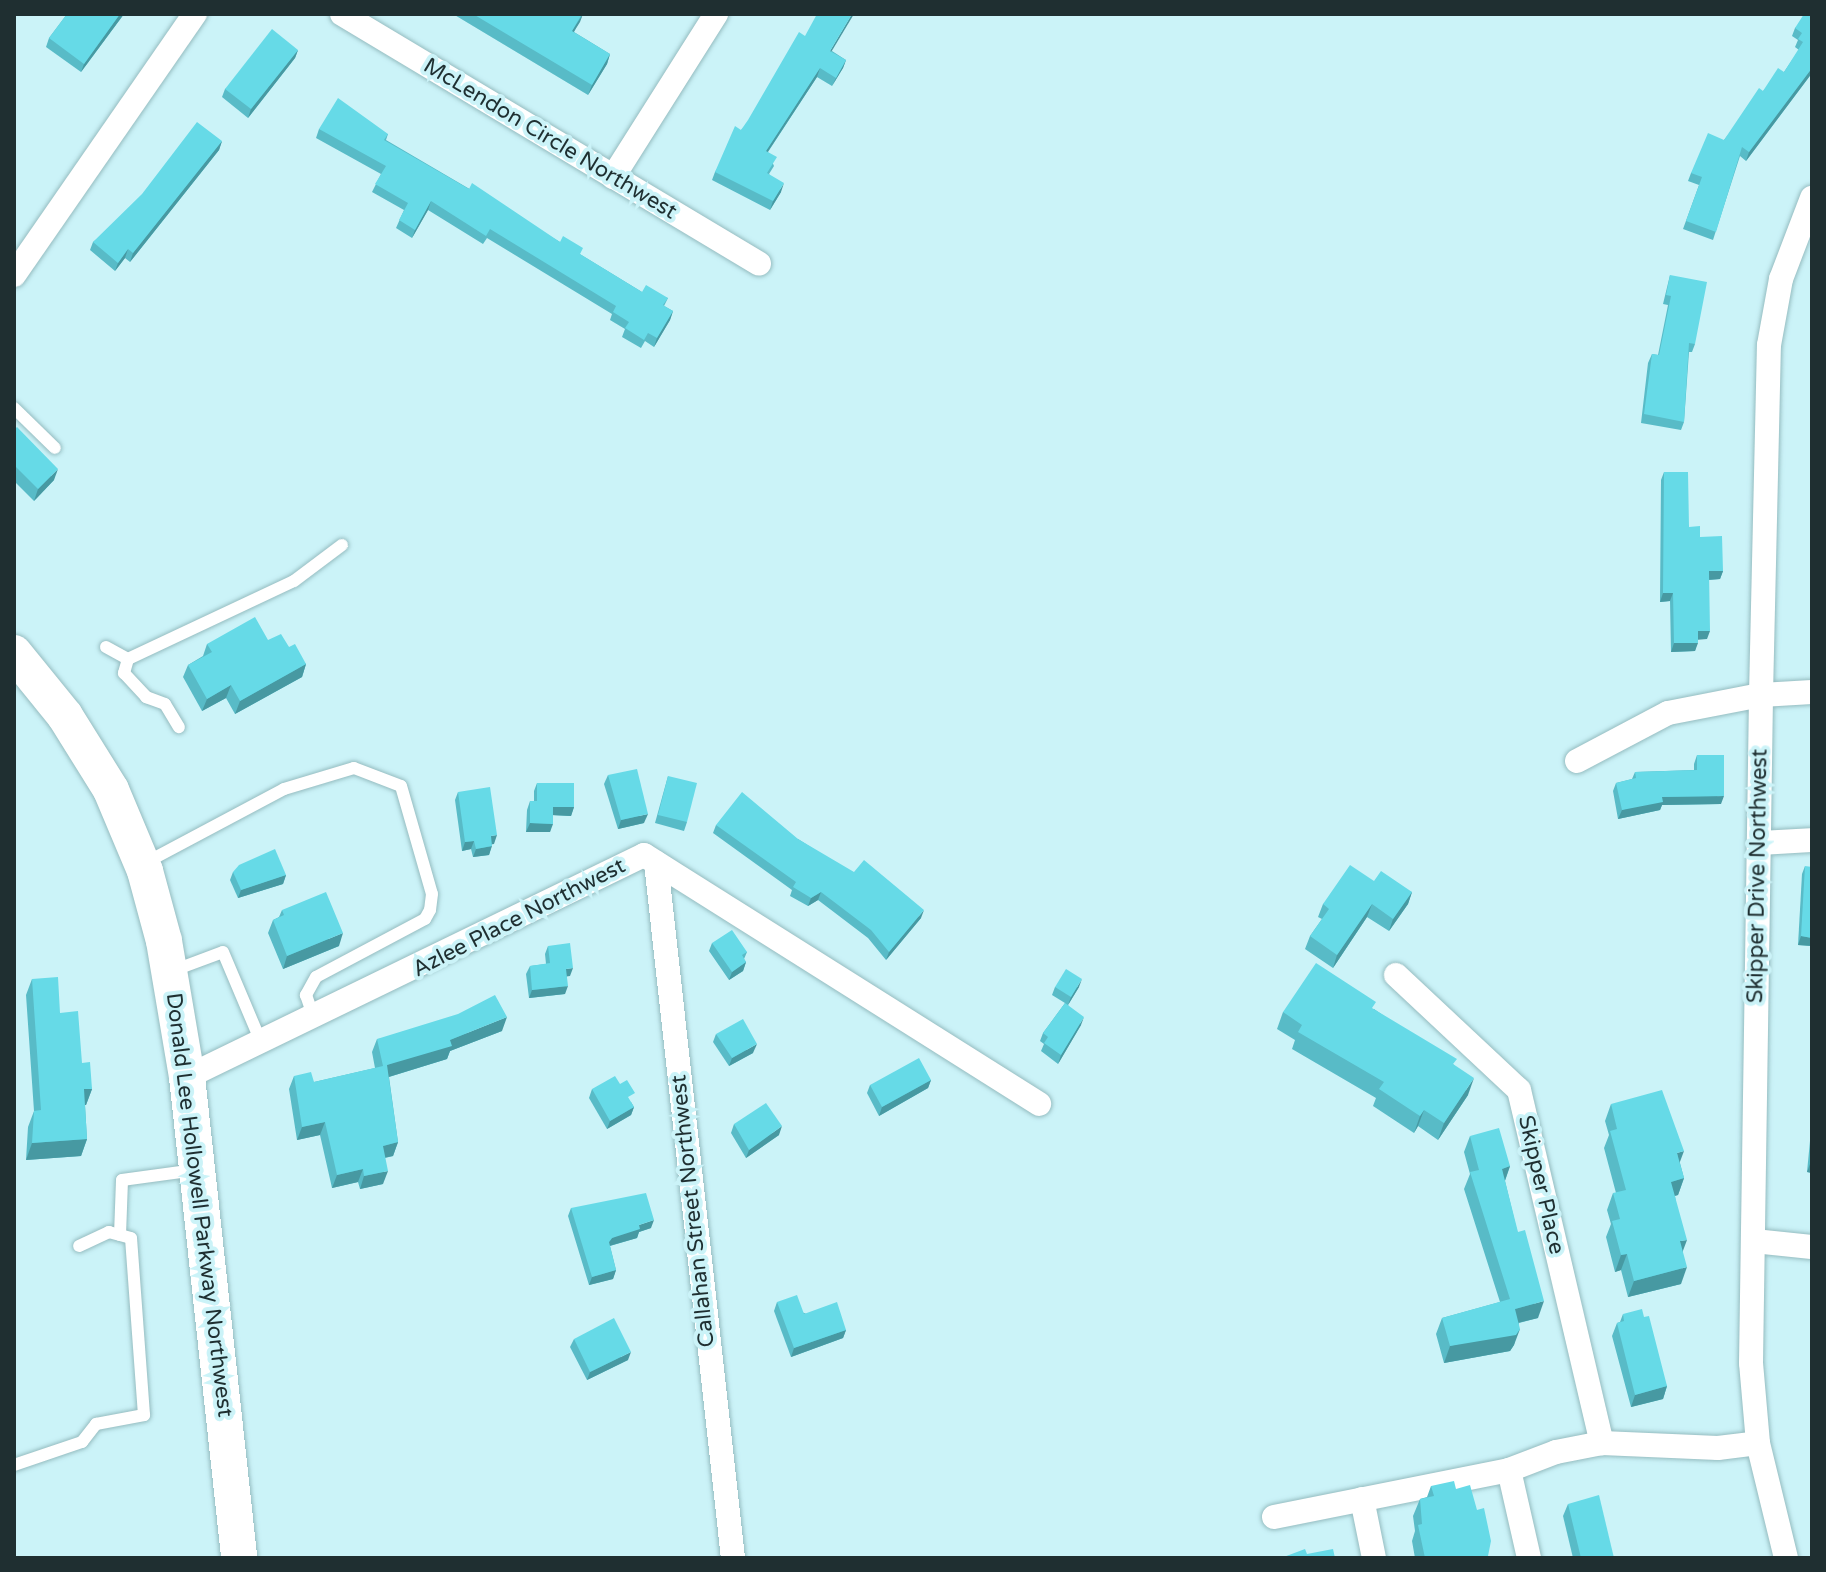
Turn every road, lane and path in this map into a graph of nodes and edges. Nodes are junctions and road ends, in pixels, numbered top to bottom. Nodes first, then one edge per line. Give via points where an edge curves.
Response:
1 (195, 14) edge
2 (342, 14) edge
3 (716, 14) edge
4 (613, 177) junction
5 (1812, 198) edge
6 (759, 264) dead end
7 (14, 275) edge
8 (14, 408) edge
9 (55, 448) dead end
10 (342, 545) dead end
11 (106, 647) dead end
12 (14, 653) edge
13 (128, 659) junction
14 (1812, 692) edge
15 (1761, 695) junction
16 (179, 727) dead end
17 (1577, 761) dead end
18 (1812, 840) edge
19 (1759, 843) junction
20 (656, 863) junction
21 (142, 865) junction
22 (169, 972) junction
23 (1396, 975) dead end
24 (314, 1018) junction
25 (261, 1042) junction
26 (187, 1077) junction
27 (1039, 1104) dead end
28 (198, 1170) junction
29 (125, 1237) junction
30 (1754, 1241) junction
31 (79, 1246) dead end
32 (1807, 1246) edge
33 (1602, 1443) junction
34 (1758, 1443) junction
35 (14, 1465) edge
36 (1509, 1470) junction
37 (1362, 1499) junction
38 (1274, 1517) dead end
39 (239, 1558) edge
40 (733, 1558) edge
41 (1374, 1558) edge
42 (1529, 1558) edge
43 (1786, 1558) edge

1 - 7 street
2 - 4 street, McLendon Circle Northwest
3 - 4 street
4 - 6 street, McLendon Circle Northwest
5 - 15 street, Skipper Drive Northwest via 1781,279 1769,345
8 - 9 lane
10 - 13 lane via 294,581
11 - 13 lane
12 - 21 main road, Donald Lee Hollowell Parkway Northwest via 65,716 111,790
13 - 16 lane via 124,673 146,697 165,704
14 - 15 street
15 - 17 street via 1668,713
15 - 19 street, Skipper Drive Northwest
18 - 19 street
19 - 30 street, Skipper Drive Northwest
20 - 24 street, Azlee Place Northwest via 644,855
20 - 27 street, Azlee Place Northwest
20 - 40 street, Callahan Street Northwest
21 - 22 main road, Donald Lee Hollowell Parkway Northwest
21 - 24 lane via 284,789 354,768 401,786 432,894 430,910 425,919 316,977 306,995
22 - 25 lane via 223,952
22 - 26 main road, Donald Lee Hollowell Parkway Northwest
23 - 33 street, Skipper Place via 1519,1090
24 - 25 street, Azlee Place Northwest
25 - 26 street, Azlee Place Northwest
26 - 28 main road, Donald Lee Hollowell Parkway Northwest
28 - 29 lane via 122,1180
28 - 39 main road, Donald Lee Hollowell Parkway Northwest
29 - 31 lane via 109,1232
29 - 35 lane via 144,1415 96,1424 82,1442
30 - 32 street
30 - 34 street, Skipper Drive Northwest via 1751,1363
33 - 34 street via 1718,1448
33 - 36 street via 1556,1452
34 - 43 street, Skipper Drive Northwest
36 - 37 street
36 - 42 street
37 - 38 street
37 - 41 street

